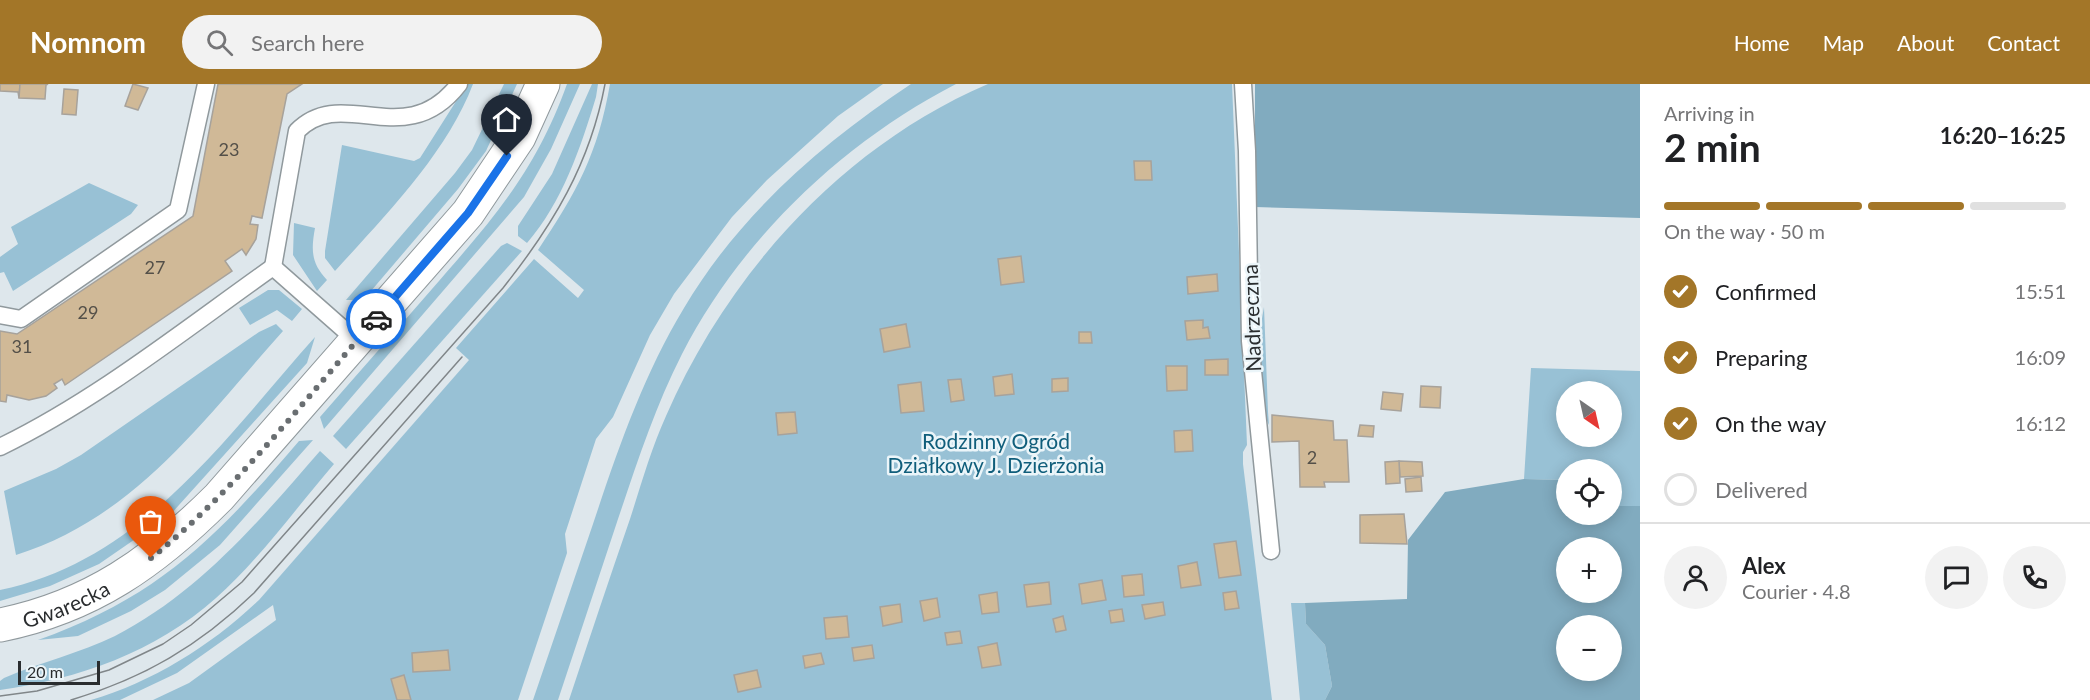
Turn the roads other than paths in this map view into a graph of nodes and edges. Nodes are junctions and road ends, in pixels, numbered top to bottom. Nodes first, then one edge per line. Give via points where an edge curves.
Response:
1 (206, 84) edge
2 (459, 84) edge
3 (543, 84) edge
4 (1243, 84) edge
5 (273, 267) junction
6 (0, 315) edge
7 (357, 340) junction
8 (0, 447) edge
9 (1271, 551) dead end
10 (0, 625) edge

1 - 6 lane via 178,210 21,319
2 - 5 lane via 450,97 409,115 337,105 305,119 297,131
3 - 7 street, Gwarecka via 519,137 495,176
4 - 9 lane, Nadrzeczna via 1250,341
5 - 7 lane
5 - 8 lane via 120,375 38,429
7 - 10 street, Gwarecka via 219,497 134,572 58,609

